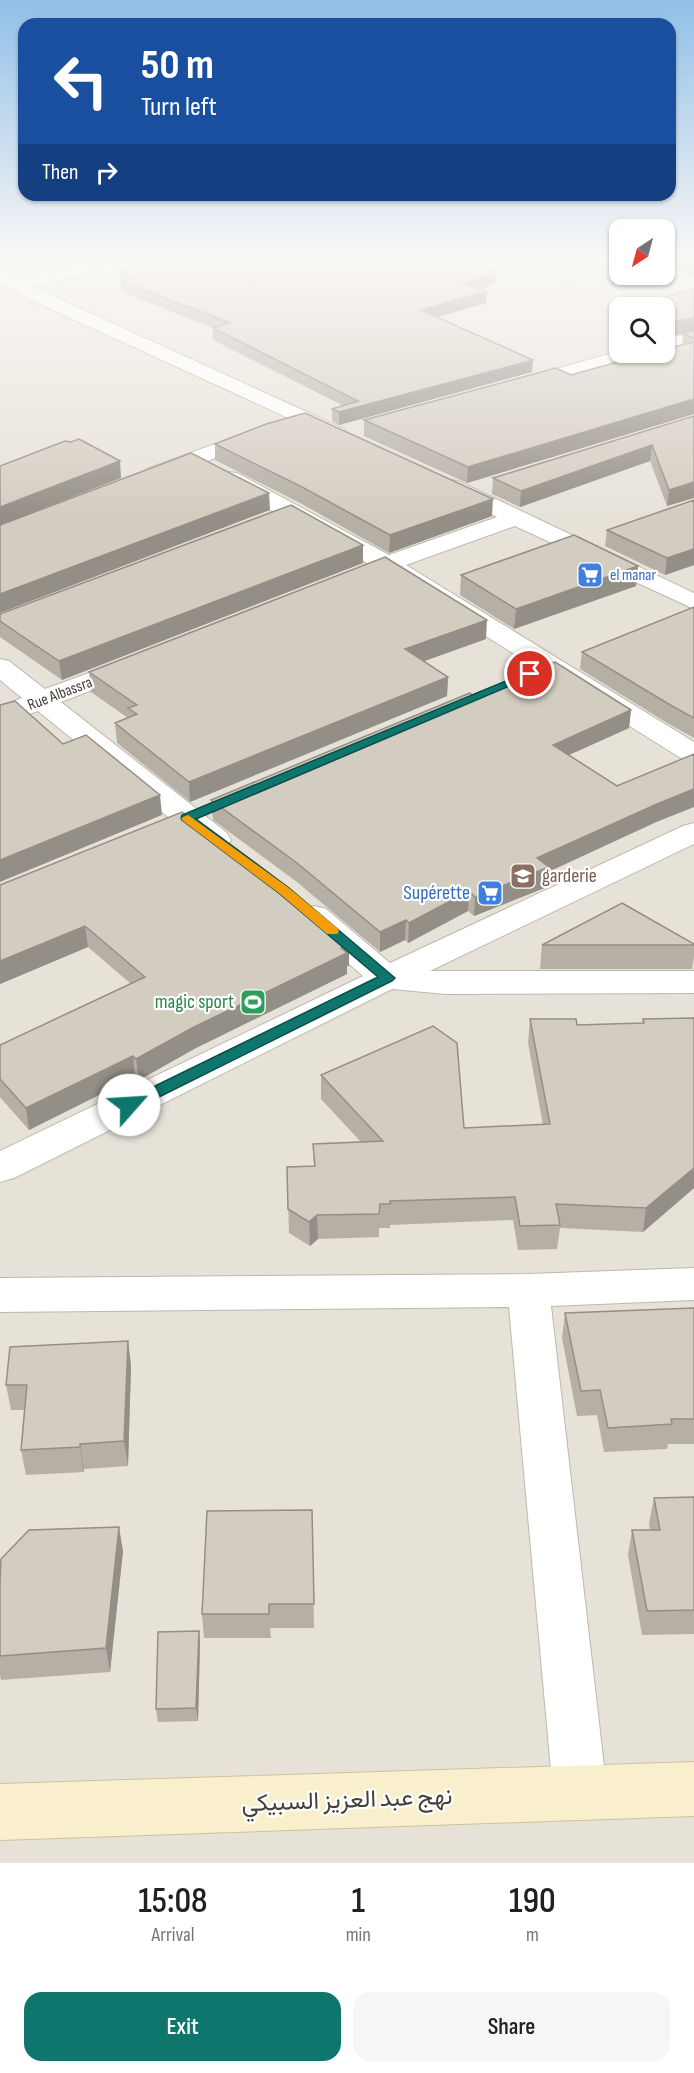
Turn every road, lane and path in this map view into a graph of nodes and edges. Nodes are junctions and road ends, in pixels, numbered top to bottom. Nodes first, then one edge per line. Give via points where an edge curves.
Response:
1 (137, 344) edge
2 (675, 346) edge
3 (694, 351) edge
4 (609, 360) edge
5 (499, 390) edge
6 (302, 417) junction
7 (360, 436) edge
8 (192, 459) junction
9 (434, 478) edge
10 (139, 480) edge
11 (489, 486) dead end
12 (466, 493) junction
13 (292, 511) junction
14 (518, 517) junction
15 (260, 523) edge
16 (610, 535) edge
17 (579, 545) junction
18 (387, 564) junction
19 (354, 577) edge
20 (694, 602) edge
21 (155, 656) edge
22 (551, 665) junction
23 (0, 667) edge
24 (518, 679) edge
25 (44, 700) junction
26 (0, 716) edge
27 (694, 754) edge
28 (220, 804) edge
29 (176, 822) junction
30 (694, 832) edge
31 (240, 858) edge
32 (293, 898) edge
33 (387, 978) junction
34 (694, 982) edge
35 (0, 1168) edge
36 (694, 1284) edge
37 (528, 1290) junction
38 (0, 1295) edge
39 (694, 1789) edge
40 (580, 1792) junction
41 (0, 1812) edge

1 - 6 street
2 - 3 street
4 - 5 street
6 - 7 street via 338,434
6 - 8 street
8 - 10 street
8 - 13 street
9 - 12 street
11 - 12 street
12 - 14 street
13 - 15 street
13 - 18 street
14 - 17 street
14 - 18 street
16 - 17 street
17 - 20 street
18 - 19 street
18 - 22 street
21 - 25 street, Rue Albassra
22 - 24 street
22 - 27 street
23 - 25 street
25 - 26 street, Rue Albassra
25 - 29 street
28 - 29 street
29 - 31 street
30 - 33 street
32 - 33 street
33 - 34 street via 445,983
33 - 35 street
36 - 37 street
37 - 38 street
37 - 40 street
39 - 40 street, نهج عبد العزيز السبيكي
40 - 41 street, نهج عبد العزيز السبيكي

